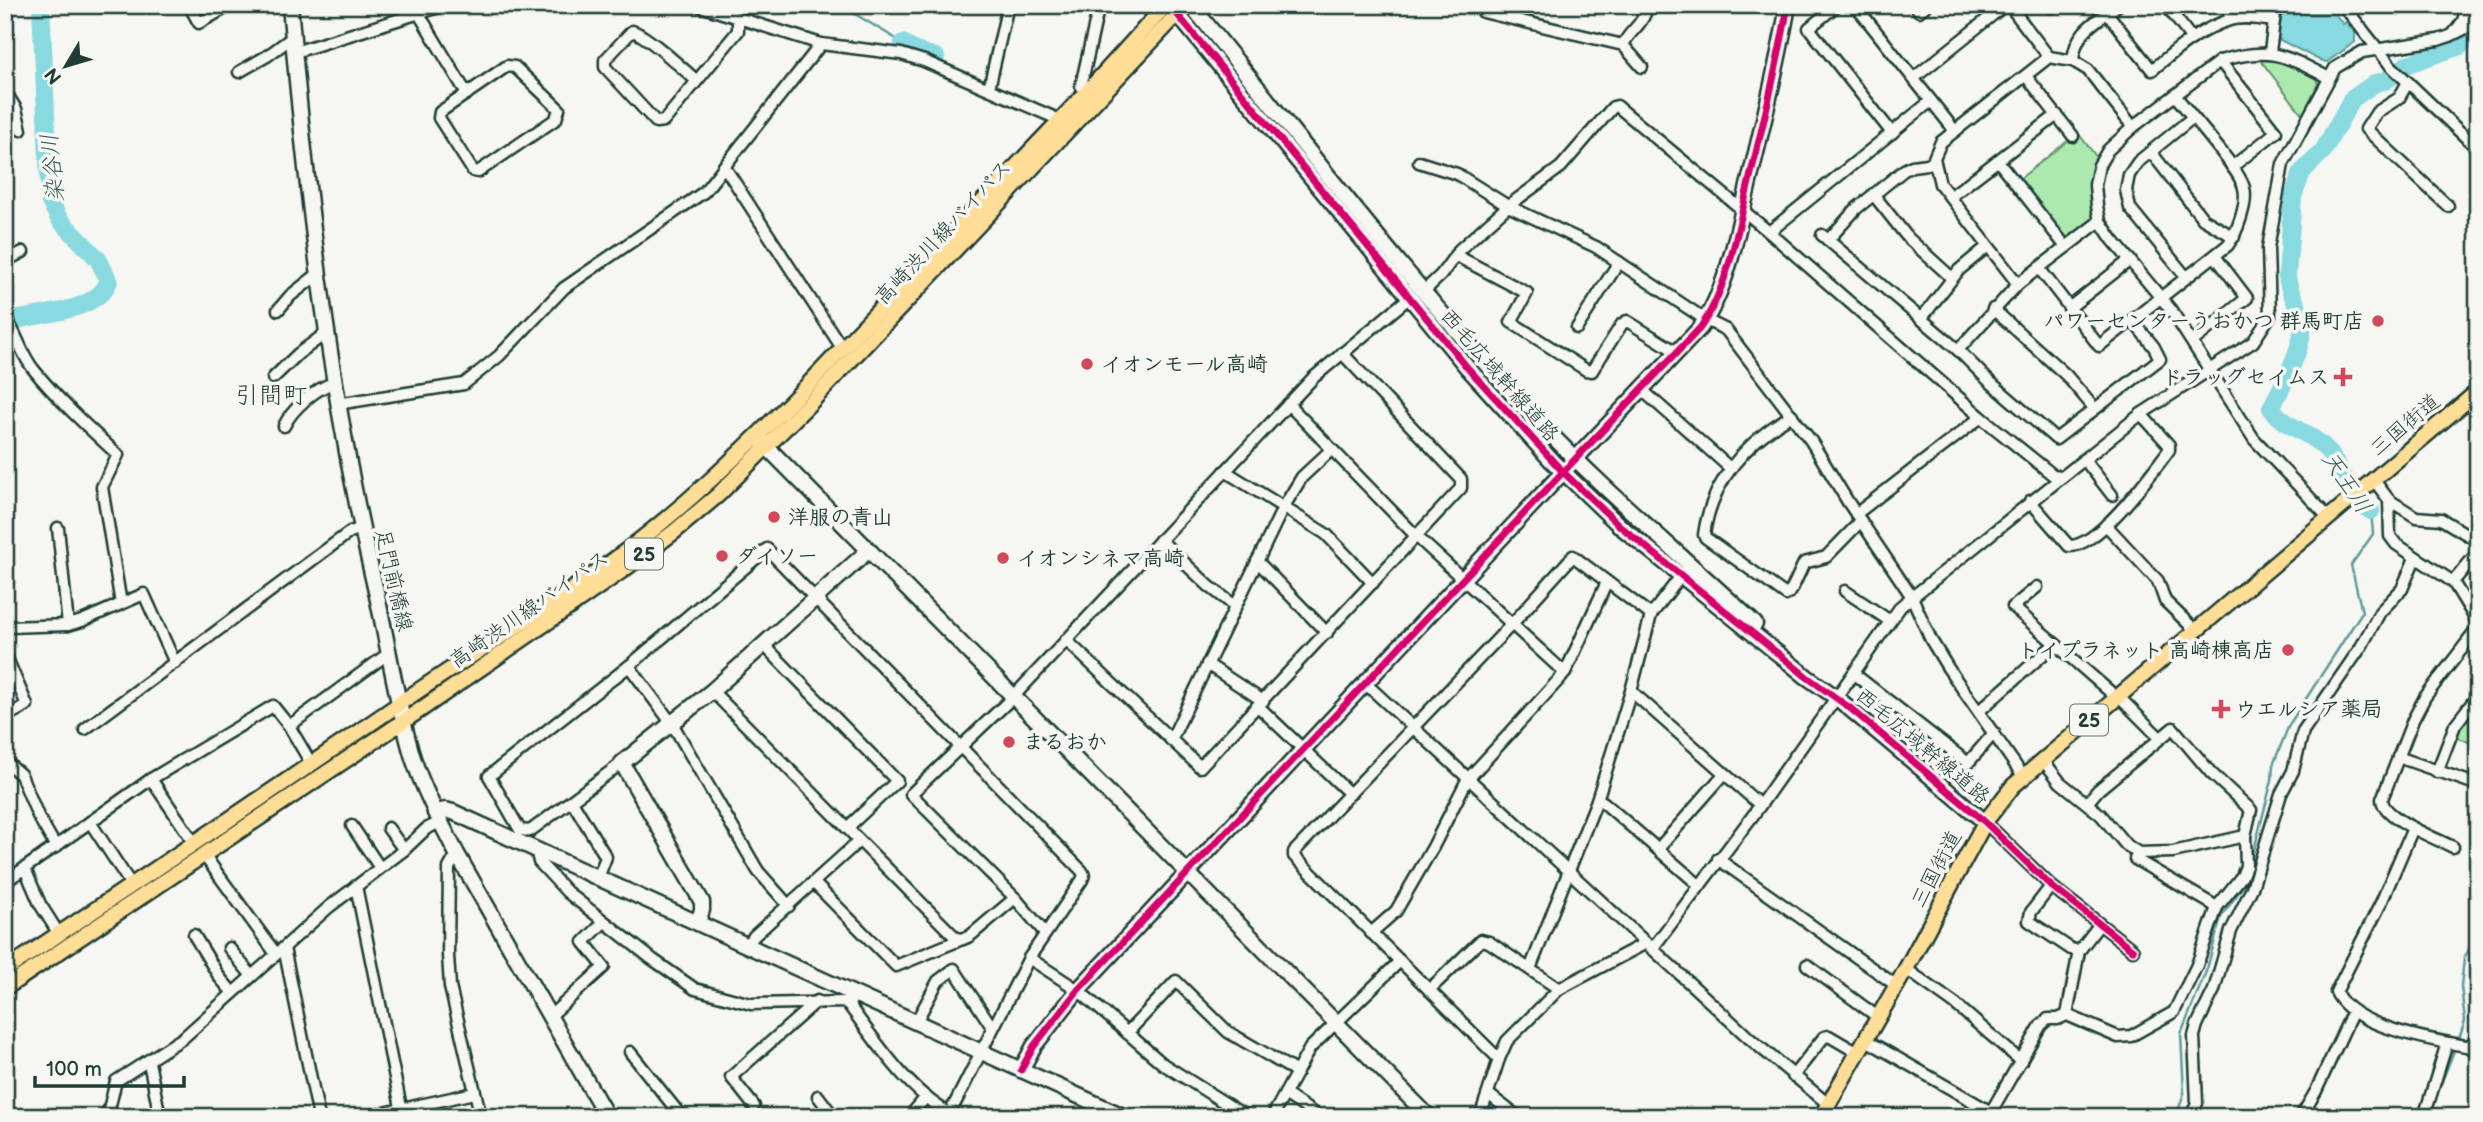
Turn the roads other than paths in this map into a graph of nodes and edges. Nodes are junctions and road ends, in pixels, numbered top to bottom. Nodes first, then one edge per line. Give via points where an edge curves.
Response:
1 (189, 5) edge
2 (231, 5) edge
3 (290, 5) edge
4 (445, 5) edge
5 (697, 5) edge
6 (1008, 5) edge
7 (1099, 5) edge
8 (1479, 5) edge
9 (1648, 5) edge
10 (1788, 5) edge
11 (1837, 5) edge
12 (1855, 5) edge
13 (1915, 5) edge
14 (1927, 5) edge
15 (2007, 5) edge
16 (2118, 5) edge
17 (2166, 5) edge
18 (2228, 5) edge
19 (2276, 5) edge
20 (2343, 5) edge
21 (2467, 5) edge
22 (1178, 7) edge
23 (2107, 13) junction
24 (419, 14) junction
25 (738, 18) junction
26 (2230, 19) junction
27 (2273, 21) junction
28 (2478, 22) edge
29 (293, 37) junction
30 (2448, 37) junction
31 (2192, 38) junction
32 (821, 44) junction
33 (1623, 45) junction
34 (2378, 49) junction
35 (295, 52) junction
36 (2270, 52) junction
37 (2049, 57) junction
38 (2073, 61) junction
39 (2220, 61) junction
40 (1643, 68) dead end
41 (239, 72) dead end
42 (2026, 76) junction
43 (1914, 78) junction
44 (2329, 78) junction
45 (2405, 79) junction
46 (697, 81) junction
47 (989, 88) junction
48 (5, 91) edge
49 (1087, 92) junction
50 (467, 94) junction
51 (2175, 95) junction
52 (1931, 101) junction
53 (2057, 115) junction
54 (2192, 118) junction
55 (1060, 120) junction
56 (2133, 127) junction
57 (21, 130) dead end
58 (1955, 131) junction
59 (1892, 133) junction
60 (2073, 136) dead end
61 (2478, 149) edge
62 (2151, 152) junction
63 (1998, 161) junction
64 (1419, 162) dead end
65 (1935, 163) junction
66 (724, 166) junction
67 (2232, 167) junction
68 (1873, 194) junction
69 (1951, 197) junction
70 (1508, 206) junction
71 (2448, 206) dead end
72 (1742, 211) junction
73 (2100, 221) junction
74 (1769, 232) junction
75 (2234, 237) junction
76 (1988, 246) junction
77 (2066, 247) junction
78 (23, 253) dead end
79 (1455, 255) junction
80 (2215, 257) junction
81 (2130, 260) junction
82 (5, 261) edge
83 (1619, 262) junction
84 (2039, 268) junction
85 (318, 274) junction
86 (2186, 277) junction
87 (1952, 278) junction
88 (2018, 284) junction
89 (1416, 295) junction
90 (2162, 297) junction
91 (2069, 308) junction
92 (1993, 309) junction
93 (278, 310) dead end
94 (5, 317) edge
95 (1921, 319) junction
96 (1706, 320) junction
97 (2133, 321) junction
98 (1578, 329) dead end
99 (326, 333) junction
100 (2192, 342) junction
101 (842, 348) junction
102 (1958, 350) junction
103 (1677, 352) junction
104 (1342, 353) junction
105 (2209, 369) junction
106 (273, 379) dead end
107 (334, 383) junction
108 (1641, 389) junction
109 (2478, 391) edge
110 (337, 404) junction
111 (1287, 404) junction
112 (2094, 408) junction
113 (2141, 414) junction
114 (1792, 415) junction
115 (1981, 417) junction
116 (284, 426) dead end
117 (762, 442) junction
118 (1331, 450) junction
119 (2084, 458) junction
120 (1576, 459) junction
121 (1730, 468) junction
122 (1225, 471) junction
123 (1563, 472) junction
124 (2061, 477) junction
125 (2373, 479) junction
126 (2112, 495) dead end
127 (2389, 500) junction
128 (2030, 501) junction
129 (1283, 508) junction
130 (1859, 517) junction
131 (2328, 517) junction
132 (2106, 525) junction
133 (58, 528) dead end
134 (360, 529) junction
135 (1416, 536) junction
136 (1160, 540) junction
137 (2478, 541) edge
138 (869, 550) junction
139 (2478, 552) edge
140 (2416, 558) junction
141 (1257, 561) junction
142 (1686, 569) junction
143 (1464, 580) junction
144 (1607, 582) junction
145 (2454, 582) junction
146 (1373, 583) junction
147 (2037, 587) dead end
148 (1845, 591) dead end
149 (1912, 597) junction
150 (814, 599) junction
151 (121, 604) junction
152 (1235, 606) junction
153 (1650, 615) junction
154 (1890, 621) junction
155 (2478, 623) edge
156 (1512, 624) junction
157 (6, 625) edge
158 (68, 625) junction
159 (2478, 628) edge
160 (2196, 630) junction
161 (1327, 633) junction
162 (1066, 640) junction
163 (2055, 644) junction
164 (764, 645) junction
165 (389, 653) junction
166 (5, 654) edge
167 (175, 663) junction
168 (1208, 664) junction
169 (629, 666) junction
170 (1565, 673) junction
171 (1854, 674) junction
172 (1365, 683) junction
173 (712, 691) junction
174 (1631, 691) junction
175 (1013, 697) junction
176 (2117, 697) junction
177 (1838, 698) junction
178 (2477, 698) edge
179 (400, 703) junction
180 (1260, 704) junction
181 (1979, 711) junction
182 (5, 717) edge
183 (404, 721) junction
184 (673, 725) junction
185 (289, 726) junction
186 (85, 729) dead end
187 (1412, 729) junction
188 (1994, 733) junction
189 (2160, 738) junction
190 (1171, 740) junction
191 (961, 747) junction
192 (1304, 750) junction
193 (2398, 757) junction
194 (2043, 760) junction
195 (5, 761) edge
196 (622, 764) junction
197 (312, 765) junction
198 (2437, 772) junction
199 (1724, 773) junction
200 (2023, 776) junction
201 (151, 779) junction
202 (1467, 780) junction
203 (2478, 785) edge
204 (1350, 794) junction
205 (1597, 800) junction
206 (572, 801) junction
207 (2088, 802) junction
208 (1760, 805) junction
209 (438, 817) junction
210 (90, 822) junction
211 (1985, 822) junction
212 (352, 826) dead end
213 (388, 828) dead end
214 (847, 828) junction
215 (2413, 828) junction
216 (2245, 836) junction
217 (859, 841) junction
218 (2454, 847) dead end
219 (56, 848) junction
220 (536, 849) junction
221 (1658, 849) junction
222 (199, 850) junction
223 (404, 850) junction
224 (2139, 853) junction
225 (457, 854) junction
226 (1718, 859) junction
227 (380, 868) junction
228 (25, 869) junction
229 (1570, 871) junction
230 (1188, 874) junction
231 (598, 878) junction
232 (5, 882) edge
233 (814, 883) junction
234 (1699, 885) junction
235 (132, 886) junction
236 (356, 886) junction
237 (2051, 886) junction
238 (1015, 898) junction
239 (789, 906) junction
240 (2217, 907) junction
241 (604, 922) junction
242 (698, 922) junction
243 (2099, 925) junction
244 (1045, 933) junction
245 (1371, 933) junction
246 (59, 934) junction
247 (194, 935) dead end
248 (962, 939) junction
249 (747, 946) junction
250 (1649, 946) junction
251 (229, 948) dead end
252 (2133, 950) dead end
253 (280, 951) junction
254 (2079, 951) junction
255 (1029, 958) junction
256 (1400, 961) junction
257 (1807, 965) dead end
258 (1530, 968) junction
259 (1906, 969) junction
260 (5, 970) edge
261 (252, 976) junction
262 (1897, 986) junction
263 (5, 988) edge
264 (1559, 989) junction
265 (1078, 990) junction
266 (1429, 990) junction
267 (233, 993) junction
268 (852, 999) junction
269 (817, 1001) junction
270 (2353, 1011) junction
271 (2067, 1015) junction
272 (550, 1017) junction
273 (1879, 1018) junction
274 (916, 1022) junction
275 (1336, 1023) junction
276 (992, 1027) junction
277 (1127, 1033) junction
278 (2478, 1037) edge
279 (2447, 1043) junction
280 (2469, 1046) junction
281 (1862, 1047) junction
282 (980, 1051) junction
283 (630, 1052) dead end
284 (2478, 1054) edge
285 (1499, 1059) junction
286 (2021, 1061) junction
287 (149, 1062) junction
288 (1021, 1070) junction
289 (1297, 1072) junction
290 (1793, 1076) junction
291 (474, 1093) junction
292 (1285, 1094) junction
293 (1488, 1094) junction
294 (818, 1096) dead end
295 (926, 1097) junction
296 (754, 1106) dead end
297 (1824, 1110) edge
298 (402, 1113) edge
299 (1989, 1114) edge
300 (952, 1116) edge
301 (107, 1117) edge
302 (160, 1117) edge
303 (319, 1117) edge
304 (366, 1117) edge
305 (481, 1117) edge
306 (607, 1117) edge
307 (682, 1117) edge
308 (834, 1117) edge
309 (909, 1117) edge
310 (1125, 1117) edge
311 (1247, 1117) edge
312 (1272, 1117) edge
313 (1319, 1117) edge
314 (1429, 1117) edge
315 (1480, 1117) edge
316 (1518, 1117) edge
317 (2191, 1117) edge
318 (2301, 1117) edge
319 (2424, 1117) edge

1 - 2 street via 199,23
3 - 29 street, 足門前橋線
4 - 24 street
5 - 25 street
6 - 47 street
7 - 49 street via 1081,86
8 - 33 street via 1486,13
9 - 33 street via 1638,28
10 - 72 street
11 - 59 street via 1809,28
12 - 43 street
13 - 14 street via 1919,11
15 - 37 street
15 - 43 street
16 - 23 street
17 - 31 street
18 - 26 street
19 - 27 street
20 - 34 street
21 - 30 street via 2457,30
22 - 49 main road, 高崎渋川線バイパス / 25
22 - 89 street, 西毛広域幹線道路
22 - 117 main road, 高崎渋川線バイパス / 25
23 - 31 street via 2152,70
23 - 38 street via 2084,30 2074,46
24 - 35 street
24 - 50 street
25 - 32 street
25 - 46 street via 738,31
26 - 27 street
26 - 31 street
27 - 36 street
28 - 30 street
29 - 35 street, 足門前橋線
29 - 41 street
30 - 34 street
32 - 47 street via 901,54
32 - 66 street
33 - 40 street
34 - 44 street via 2351,57
34 - 45 street
35 - 85 street, 足門前橋線
36 - 39 street
36 - 44 street
37 - 38 street
37 - 42 street
38 - 56 street via 2088,70
39 - 51 street
39 - 67 street via 2276,132
42 - 53 street
42 - 58 street
43 - 52 street
44 - 105 street via 2283,164 2268,248 2270,316 2253,342
45 - 61 street
45 - 71 street via 2399,98 2377,112 2366,129
46 - 46 street via 664,121 656,122 605,67 605,60 632,31 641,33
47 - 55 street
48 - 57 street
49 - 55 main road, 高崎渋川線バイパス / 25
50 - 50 street via 440,112 439,118 478,172 556,119 559,109 514,67 507,66
51 - 54 street
51 - 56 street
52 - 58 street
52 - 59 street
53 - 60 street
53 - 63 street
54 - 62 street
54 - 67 street
55 - 101 main road, 高崎渋川線バイパス / 25
56 - 73 street via 2099,165 2095,184
58 - 65 street via 1941,142
59 - 74 street
62 - 75 street via 2203,219
62 - 86 street via 2129,175 2130,208
63 - 69 street
63 - 77 street
64 - 70 street via 1457,174
65 - 68 street via 1903,170
65 - 69 street via 1940,184
66 - 101 street
66 - 110 street via 704,192 564,288 499,356 464,384
67 - 75 street via 2245,190
68 - 87 street via 1908,238
68 - 95 street via 1825,237
69 - 76 street
70 - 72 street via 1561,167 1617,106
70 - 79 street
70 - 83 street
72 - 74 street
72 - 96 street via 1731,257
73 - 77 street
73 - 81 street
74 - 115 street
75 - 80 street
76 - 87 street
76 - 88 street
77 - 84 street
78 - 82 street
79 - 89 street via 1441,275
79 - 103 street via 1527,293 1511,322 1586,370 1592,370 1627,321
80 - 86 street
80 - 100 street via 2247,298
81 - 90 street
81 - 91 street
83 - 96 street
83 - 98 street
84 - 88 street
84 - 91 street
85 - 93 street
85 - 99 street, 足門前橋線
86 - 90 street
87 - 95 street
88 - 92 street
89 - 104 street
89 - 120 street, 西毛広域幹線道路
89 - 123 street, 西毛広域幹線道路 via 1466,366
90 - 97 street
90 - 100 street
91 - 97 street via 2099,346
92 - 102 street
92 - 112 street via 2066,375
94 - 151 street via 32,368 118,454 102,487
95 - 102 street
96 - 103 street
96 - 114 street via 1726,330
97 - 112 street via 2160,359
99 - 106 street
99 - 107 street, 足門前橋線
100 - 105 street
101 - 117 main road, 高崎渋川線バイパス / 25
102 - 112 street via 2056,439
103 - 108 street
104 - 111 street
104 - 135 street via 1461,479 1461,488
105 - 113 street
105 - 131 street via 2254,439
107 - 110 street, 足門前橋線
107 - 116 street via 322,387
108 - 120 street
108 - 121 street
109 - 125 main road, 三国街道 / 25
110 - 134 street, 足門前橋線
111 - 118 street
111 - 122 street
113 - 119 street
113 - 132 street via 2169,450
114 - 121 street via 1766,430
114 - 130 street
115 - 124 street
115 - 130 street
117 - 138 street
117 - 179 main road, 高崎渋川線バイパス / 25 via 618,557
117 - 183 main road, 高崎渋川線バイパス / 25 via 718,495 674,532
118 - 129 street via 1302,477
118 - 135 street
119 - 124 street
119 - 126 street
120 - 123 street
120 - 142 street, 西毛広域幹線道路
121 - 130 street via 1707,513 1704,535 1786,595 1804,563 1826,557
122 - 129 street
122 - 136 street
123 - 142 street, 西毛広域幹線道路 via 1620,526
123 - 143 street
124 - 128 street
125 - 127 street
125 - 131 main road, 三国街道 / 25
127 - 137 street via 2416,517 2441,519
127 - 140 street via 2390,536
128 - 132 street via 2068,547 2076,547
128 - 149 street
129 - 141 street
129 - 146 street via 1326,534
130 - 149 street
131 - 160 main road, 三国街道 / 25
132 - 160 street via 2158,581 2165,601
133 - 158 street
134 - 165 street, 足門前橋線
134 - 167 street
135 - 143 street
135 - 146 street
136 - 152 street
136 - 162 street
138 - 150 street
138 - 175 street
139 - 145 street
140 - 145 street
140 - 317 street via 2402,589 2380,612 2303,731 2252,888 2197,1025 2197,1103
141 - 152 street
141 - 161 street
142 - 153 street
142 - 177 street, 西毛広域幹線道路
143 - 156 street
143 - 172 street
144 - 153 street
144 - 156 street via 1573,556
144 - 170 street
145 - 155 street
146 - 161 street
147 - 163 street via 2012,607
148 - 154 street
149 - 154 street
149 - 181 street via 1931,640
150 - 164 street
150 - 169 street via 767,549
150 - 191 street
151 - 158 street
151 - 167 street via 144,594
152 - 168 street
153 - 174 street
154 - 171 street
156 - 170 street
156 - 187 street
157 - 158 street
159 - 193 street via 2425,697
160 - 176 main road, 三国街道 / 25
161 - 180 street
162 - 175 street
162 - 190 street
163 - 176 street
163 - 181 street
164 - 173 street
164 - 214 street via 897,781
165 - 179 street, 足門前橋線
165 - 185 street
166 - 182 street via 27,705
167 - 186 street
168 - 180 street
168 - 190 street
169 - 184 street
169 - 206 street via 489,776 520,830 530,831
170 - 202 street
171 - 177 street
171 - 188 street via 1968,763
172 - 187 street
172 - 192 street
173 - 184 street
173 - 214 street
174 - 199 street
174 - 205 street
175 - 191 street
175 - 230 street
176 - 189 street
176 - 194 main road, 三国街道 / 25
177 - 208 street
177 - 211 street, 西毛広域幹線道路
178 - 198 street via 2452,731
179 - 183 street, 足門前橋線
179 - 197 main road, 高崎渋川線バイパス / 25
180 - 190 street via 1200,767
180 - 192 street
181 - 188 street
183 - 209 street, 足門前橋線 via 413,758
183 - 222 main road, 高崎渋川線バイパス / 25
184 - 196 street
184 - 239 street via 758,871
185 - 197 street
185 - 201 street via 273,706
187 - 202 street
187 - 204 street
188 - 200 street
189 - 207 street
189 - 216 street via 2173,728 2251,810
191 - 238 street via 911,793
191 - 244 street via 1084,875
192 - 204 street
192 - 230 street
193 - 198 street
193 - 215 street via 2381,803
194 - 200 main road, 三国街道 / 25
194 - 207 street via 2060,782
195 - 219 street via 21,775
196 - 206 street
196 - 242 street via 702,902
197 - 222 main road, 高崎渋川線バイパス / 25
198 - 203 street
199 - 208 street
199 - 221 street
200 - 211 main road, 三国街道 / 25
201 - 210 street
201 - 222 street
202 - 229 street
202 - 245 street via 1396,911
204 - 245 street via 1294,856
205 - 221 street
205 - 229 street
206 - 231 street via 606,857
207 - 224 street via 2119,838
208 - 226 street
209 - 220 street via 445,810 453,812
209 - 223 street
209 - 225 street, 足門前橋線
210 - 219 street
210 - 235 street
211 - 237 street
211 - 259 main road, 三国街道 / 25
212 - 227 street
213 - 223 street
214 - 217 street
215 - 218 street
215 - 270 street via 2336,992
216 - 224 street via 2173,852
216 - 240 street via 2246,866
217 - 233 street
217 - 248 street via 951,935
219 - 228 street
220 - 231 street
220 - 241 street via 544,869
221 - 234 street
222 - 235 main road, 高崎渋川線バイパス / 25
222 - 253 street
222 - 263 main road, 高崎渋川線バイパス / 25
223 - 227 street
224 - 240 street via 2135,859
225 - 272 street, 足門前橋線
225 - 291 street via 449,868 448,970
226 - 234 street
226 - 262 street
227 - 236 street
228 - 232 street
228 - 246 street
229 - 250 street
229 - 258 street
230 - 265 street
230 - 275 street
231 - 242 street
233 - 239 street
233 - 248 street via 896,966
234 - 250 street
235 - 246 main road, 高崎渋川線バイパス / 25
236 - 253 street
236 - 298 street
237 - 243 street
237 - 254 street via 2029,921
238 - 244 street
238 - 248 street
239 - 249 street
240 - 271 street via 2174,1012 2124,1037
241 - 269 street via 695,989 710,995 751,1004
241 - 272 street via 584,942 604,967
242 - 249 street
243 - 252 street
243 - 254 street
244 - 255 street
245 - 256 street
246 - 260 main road, 高崎渋川線バイパス / 25
247 - 267 street
249 - 268 street
250 - 264 street
250 - 290 street
251 - 261 street
253 - 261 street
253 - 303 street
254 - 271 street
255 - 265 street
255 - 276 street
256 - 266 street
256 - 275 street
257 - 273 street
258 - 264 street
258 - 266 street via 1481,940
259 - 262 main road, 三国街道 / 25
259 - 286 street
261 - 267 street
262 - 273 main road, 三国街道 / 25
264 - 285 street via 1507,1041
265 - 277 street
265 - 288 street
266 - 285 street
267 - 287 street
268 - 269 street
268 - 274 street
268 - 295 street via 889,1058
269 - 296 street via 731,1077
270 - 279 street via 2388,1027
270 - 318 street
271 - 286 street via 2041,1025
272 - 306 street, 足門前橋線
273 - 281 main road, 三国街道 / 25
274 - 276 street via 938,981 954,969
274 - 282 street
275 - 289 street via 1310,1048
275 - 314 street
276 - 282 street
277 - 289 street via 1176,981 1228,1032
277 - 311 street via 1163,1064
278 - 280 street
279 - 280 street
279 - 319 street
280 - 284 street
281 - 290 street via 1824,1037
281 - 297 main road, 三国街道 / 25
281 - 299 street
282 - 288 street
282 - 300 street
283 - 307 street
285 - 293 street
286 - 299 street
287 - 301 street via 116,1081
287 - 302 street
288 - 310 street
289 - 292 street
290 - 297 street
291 - 298 street
291 - 305 street
292 - 312 street
292 - 313 street
293 - 315 street
293 - 316 street
294 - 308 street
295 - 300 street
295 - 309 street
298 - 304 street

